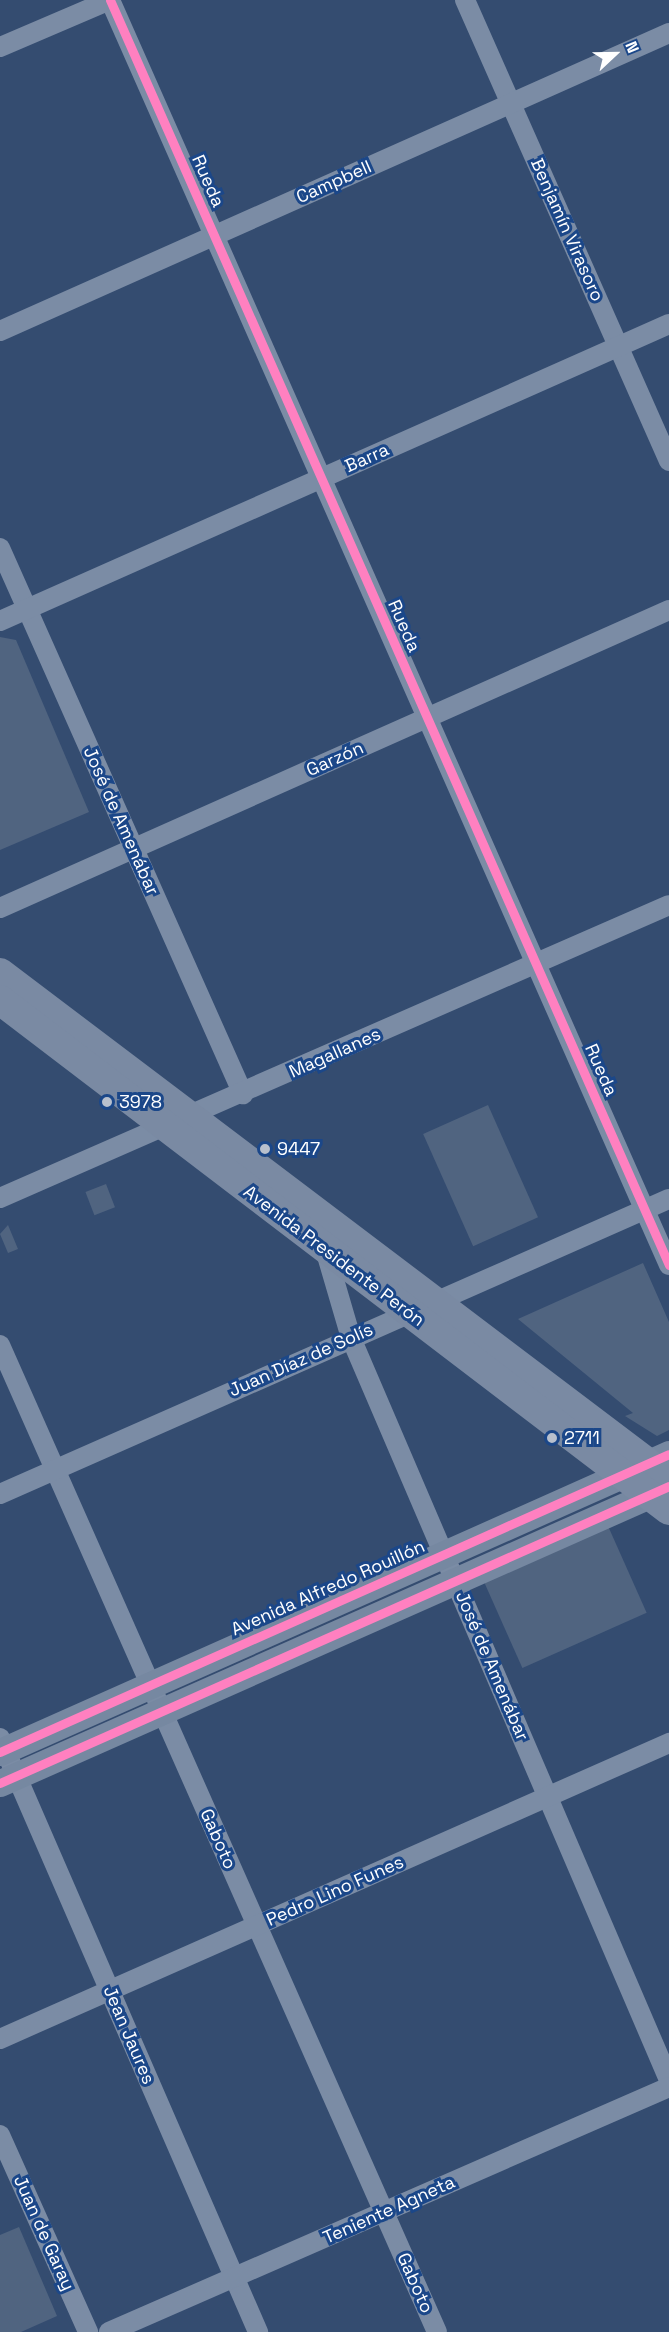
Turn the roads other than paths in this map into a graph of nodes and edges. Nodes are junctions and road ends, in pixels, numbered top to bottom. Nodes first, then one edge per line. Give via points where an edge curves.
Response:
1 (110, 0) edge
2 (465, 0) edge
3 (669, 33) edge
4 (0, 47) edge
5 (511, 103) junction
6 (214, 236) junction
7 (669, 324) edge
8 (0, 331) edge
9 (618, 347) junction
10 (669, 461) edge
11 (321, 478) junction
12 (0, 548) edge
13 (27, 609) junction
14 (669, 610) edge
15 (0, 621) edge
16 (427, 718) junction
17 (134, 849) junction
18 (669, 905) edge
19 (0, 908) edge
20 (536, 964) junction
21 (0, 973) edge
22 (0, 1000) edge
23 (243, 1094) junction
24 (179, 1123) junction
25 (0, 1198) edge
26 (669, 1199) edge
27 (645, 1210) junction
28 (325, 1249) junction
29 (669, 1265) edge
30 (422, 1307) junction
31 (351, 1338) junction
32 (0, 1345) edge
33 (55, 1470) junction
34 (656, 1480) edge
35 (0, 1494) edge
36 (444, 1555) junction
37 (455, 1581) junction
38 (150, 1686) junction
39 (161, 1712) junction
40 (669, 1743) edge
41 (2, 1747) edge
42 (8, 1780) edge
43 (548, 1797) junction
44 (256, 1926) junction
45 (110, 1991) junction
46 (0, 2039) edge
47 (669, 2080) edge
48 (669, 2087) edge
49 (0, 2135) edge
50 (384, 2213) junction
51 (235, 2278) junction
52 (88, 2332) edge
53 (109, 2332) edge
54 (258, 2332) edge
55 (437, 2332) edge

1 - 4 street
1 - 6 street, Rueda
2 - 5 street, Benjamín Virasoro
3 - 5 street, Campbell
5 - 6 street, Campbell
5 - 9 street, Benjamín Virasoro
6 - 8 street, Campbell
6 - 11 street, Rueda
7 - 9 street, Barra
9 - 10 street, Benjamín Virasoro
9 - 11 street, Barra
11 - 13 street, Barra
11 - 16 street, Rueda
12 - 13 street, José de Amenábar
13 - 15 street, Barra
13 - 17 street, José de Amenábar
14 - 16 street, Garzón
16 - 17 street, Garzón
16 - 20 street, Rueda
17 - 19 street, Garzón
17 - 23 street, José de Amenábar
18 - 20 street, Magallanes
20 - 23 street, Magallanes
20 - 27 street, Rueda
21 - 24 main road, Avenida Presidente Perón
22 - 24 main road, Avenida Presidente Perón
23 - 24 street, Magallanes
24 - 25 street, Magallanes
24 - 28 main road, Avenida Presidente Perón
24 - 30 main road, Avenida Presidente Perón
26 - 27 street, Juan Díaz de Solís
27 - 29 street, Rueda
27 - 30 street, Juan Díaz de Solís
28 - 30 main road, Avenida Presidente Perón
28 - 31 street, José de Amenábar
30 - 31 street, Juan Díaz de Solís
30 - 34 main road, Avenida Presidente Perón
31 - 33 street, Juan Díaz de Solís
31 - 36 street, José de Amenábar
32 - 33 street, Gaboto
33 - 35 street, Juan Díaz de Solís
33 - 38 street, Gaboto
34 - 36 street, Avenida Alfredo Rouillón
34 - 37 street
36 - 37 street, José de Amenábar
36 - 38 street, Avenida Alfredo Rouillón
37 - 39 street
37 - 43 street, José de Amenábar
38 - 39 street, Gaboto
38 - 41 street, Avenida Alfredo Rouillón
39 - 42 street
39 - 44 street, Gaboto
40 - 43 street, Pedro Lino Funes
41 - 42 street, Jean Jaures
42 - 45 street, Jean Jaures
43 - 44 street, Pedro Lino Funes
43 - 47 street, José de Amenábar
44 - 45 street, Pedro Lino Funes
44 - 50 street, Gaboto
45 - 46 street, Pedro Lino Funes
45 - 51 street, Jean Jaures
48 - 50 street, Teniente Agneta
49 - 52 street, Juan de Garay
50 - 51 street, Teniente Agneta
50 - 55 street, Gaboto
51 - 53 street, Teniente Agneta
51 - 54 street, Jean Jaures

